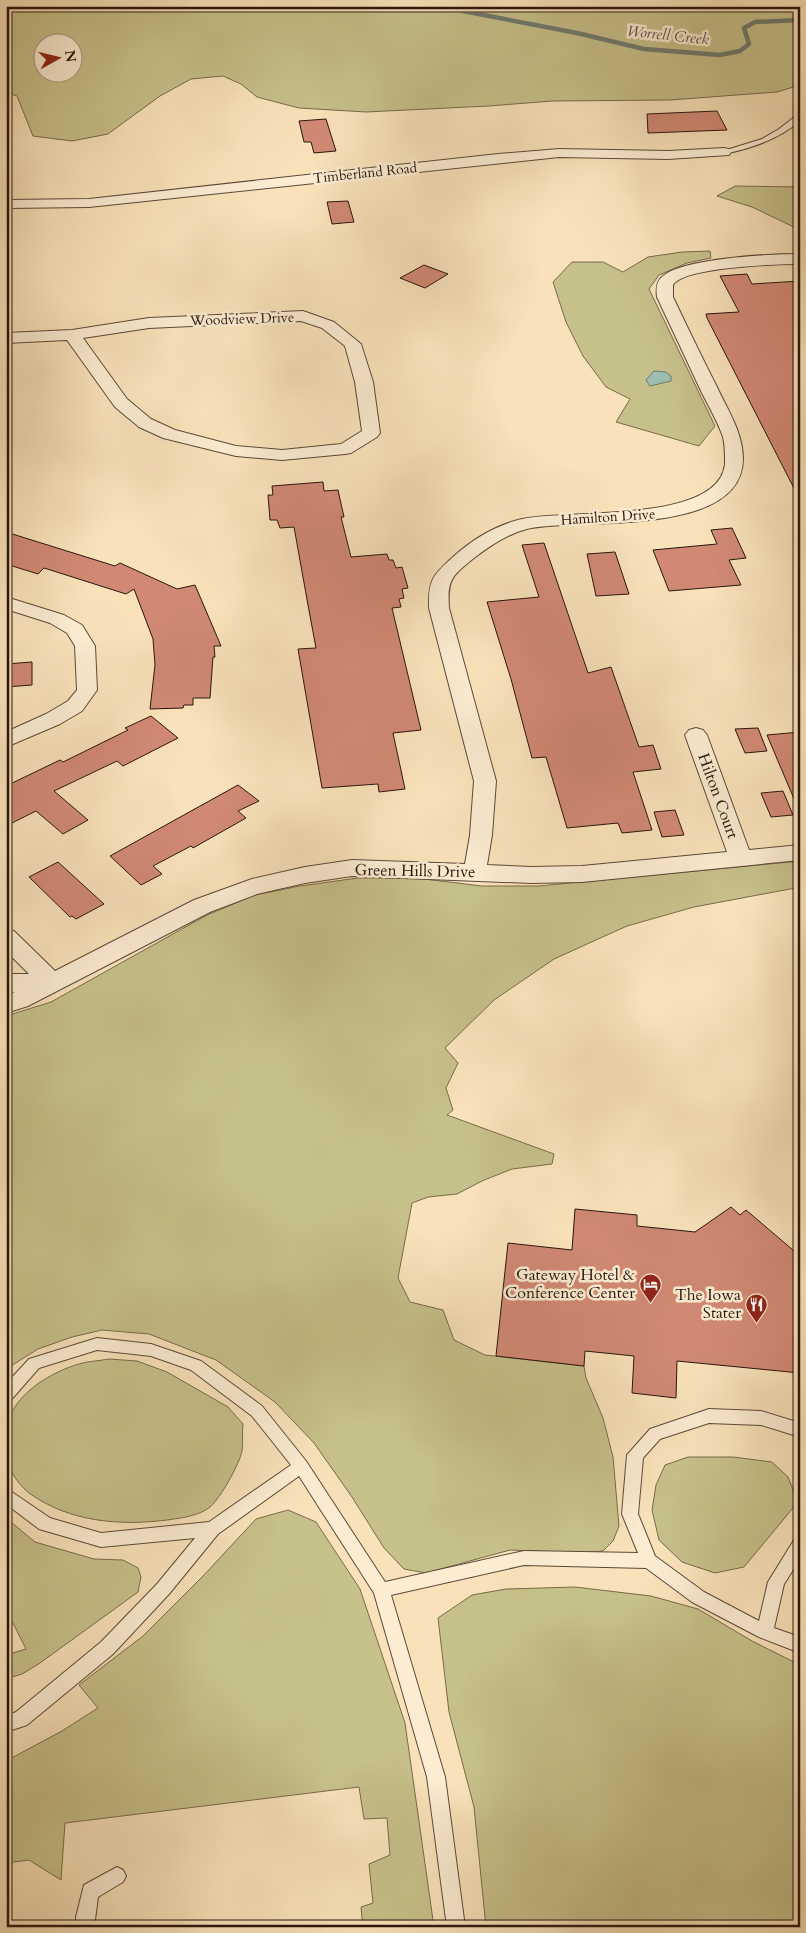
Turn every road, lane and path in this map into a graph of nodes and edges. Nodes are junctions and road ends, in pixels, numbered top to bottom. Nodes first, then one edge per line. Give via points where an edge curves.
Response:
1 (800, 117) edge
2 (724, 152) joint
3 (6, 204) edge
4 (800, 259) edge
5 (72, 335) junction
6 (6, 338) edge
7 (6, 603) edge
8 (696, 735) dead end
9 (6, 740) edge
10 (800, 852) edge
11 (740, 856) junction
12 (475, 872) junction
13 (6, 937) edge
14 (6, 983) edge
15 (52, 983) junction
16 (6, 1004) edge
17 (6, 1395) edge
18 (800, 1430) edge
19 (301, 1466) junction
20 (6, 1495) edge
21 (212, 1530) junction
22 (800, 1545) edge
23 (649, 1561) junction
24 (381, 1590) junction
25 (765, 1632) junction
26 (800, 1645) edge
27 (6, 1724) edge
28 (117, 1876) dead end
29 (85, 1927) edge
30 (456, 1927) edge

1 - 2 lane via 779,134 745,148
2 - 3 street, Timberland Road via 559,153 89,203
4 - 12 street, Hamilton Drive via 692,268 668,278 664,286 665,297 732,438 735,455 732,474 723,488 686,508 530,523 506,530 467,555 450,570 438,588 439,608 485,781
5 - 5 street, Woodview Drive via 122,403 145,423 170,434 236,451 282,454 345,449 371,433 364,382 353,344 328,325 303,316 149,323
5 - 6 street, Woodview Drive
7 - 9 street via 75,629 85,646 87,690 75,706
8 - 11 street, Hilton Court
10 - 11 street, Green Hills Drive
11 - 12 street, Green Hills Drive via 582,874
12 - 15 street, Green Hills Drive via 352,868 252,886 202,906
13 - 15 street
14 - 15 street, Green Hills Drive
15 - 16 street, Green Hills Drive
17 - 19 lane via 34,1363 97,1344 151,1350 196,1365 257,1411
18 - 23 lane via 762,1418 709,1416 656,1434 635,1454 630,1514
19 - 21 lane
19 - 24 lane
20 - 21 lane via 45,1524 101,1540
21 - 27 lane via 107,1648 21,1719
22 - 25 lane via 776,1582
23 - 24 lane via 524,1558
23 - 25 lane via 698,1597
24 - 30 lane via 436,1777
25 - 26 lane
28 - 29 lane via 90,1891

